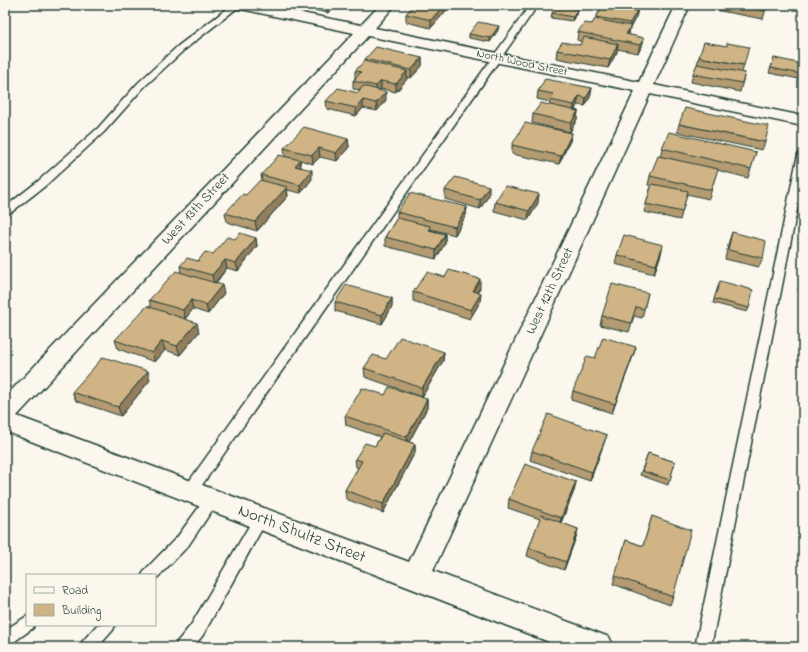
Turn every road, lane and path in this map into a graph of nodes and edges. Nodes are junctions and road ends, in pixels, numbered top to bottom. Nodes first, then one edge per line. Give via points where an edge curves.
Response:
1 (237, 5) edge
2 (241, 5) edge
3 (388, 5) edge
4 (534, 5) edge
5 (683, 5) edge
6 (363, 31) junction
7 (497, 58) junction
8 (645, 89) junction
9 (803, 121) edge
10 (803, 154) edge
11 (5, 212) edge
12 (5, 413) edge
13 (5, 421) edge
14 (201, 496) junction
15 (261, 518) junction
16 (151, 574) edge
17 (416, 578) junction
18 (26, 624) edge
19 (106, 626) edge
20 (5, 639) edge
21 (88, 647) edge
22 (183, 647) edge
23 (599, 647) edge
24 (703, 647) edge

1 - 11 lane via 181,48 141,85 101,130 41,184
2 - 6 street, North Wood Street
3 - 6 street, West 13th Street
4 - 7 lane
5 - 8 street, West 12th Street
6 - 7 street, North Wood Street
6 - 12 street, West 13th Street
7 - 8 street, North Wood Street
7 - 14 lane
8 - 9 street, North Wood Street
8 - 17 street, West 12th Street
10 - 24 lane
13 - 14 street, North Shultz Street
14 - 15 street, North Shultz Street
14 - 16 lane via 183,541
15 - 17 street, North Shultz Street
15 - 22 lane via 197,630
17 - 23 street, North Shultz Street
18 - 20 lane
19 - 21 lane

